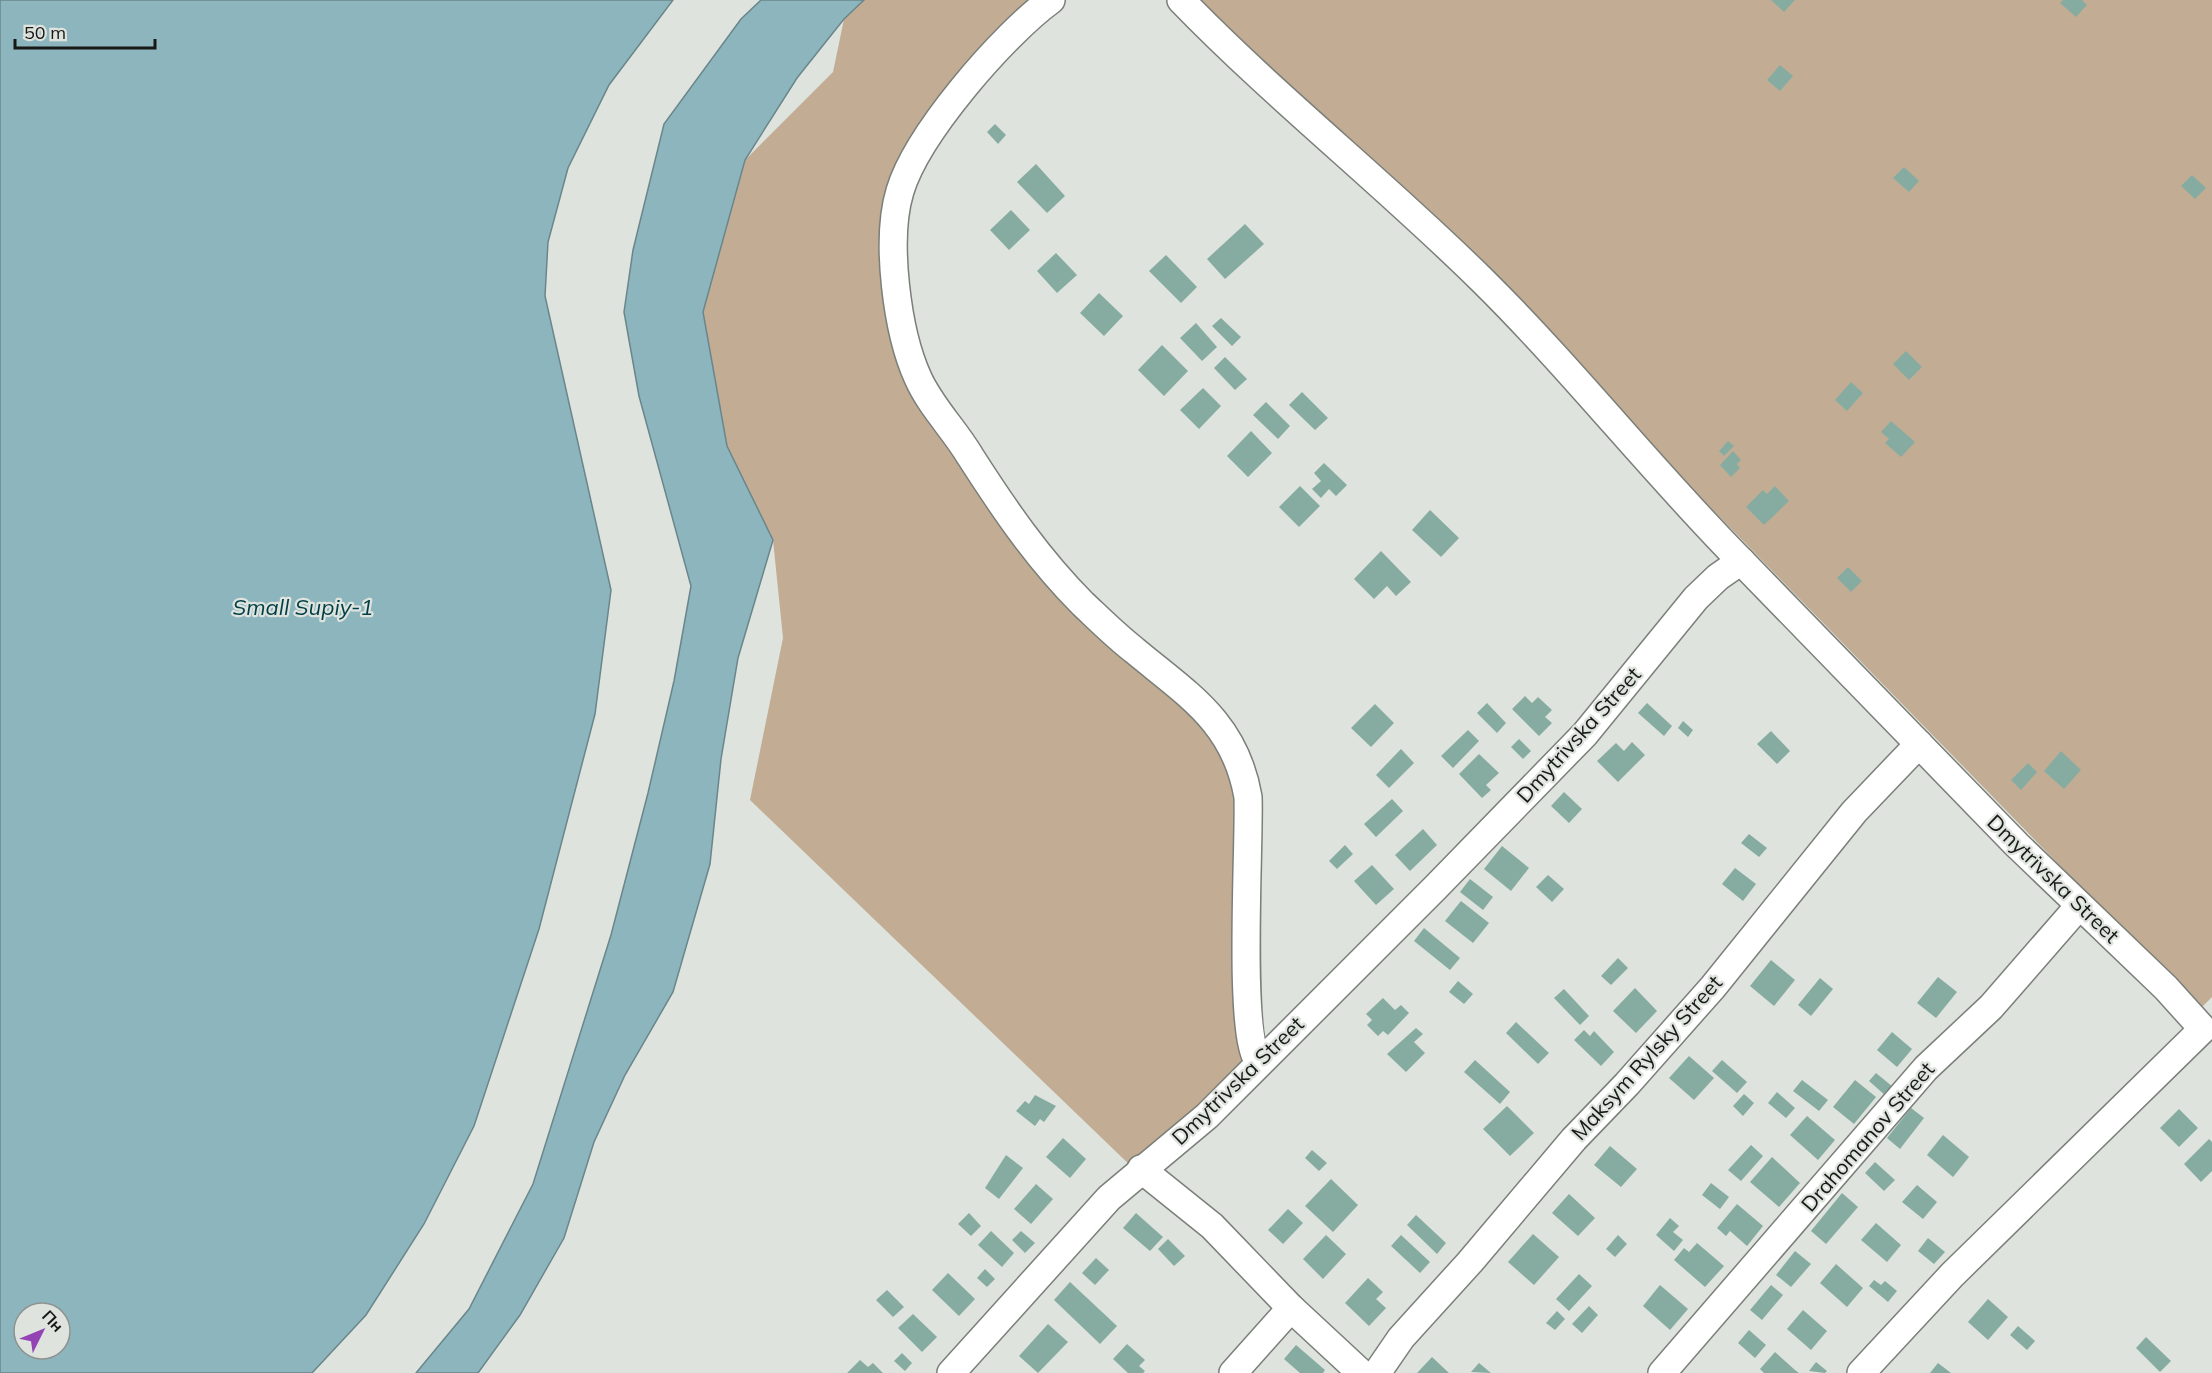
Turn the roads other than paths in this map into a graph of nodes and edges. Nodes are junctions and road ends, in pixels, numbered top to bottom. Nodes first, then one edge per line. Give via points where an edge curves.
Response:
1 (1051, 0) edge
2 (1180, 0) edge
3 (1741, 561) junction
4 (1919, 744) junction
5 (2079, 906) junction
6 (1259, 1062) junction
7 (1142, 1169) junction
8 (1291, 1308) junction
9 (951, 1373) edge
10 (1233, 1373) edge
11 (1361, 1373) edge
12 (1377, 1373) edge
13 (1662, 1373) edge
14 (1861, 1373) edge

1 - 6 street via 997,48 945,113 908,171 895,209 897,309 919,381 1016,527 1083,603 1134,651 1190,694 1230,742 1248,797 1247,976 1252,1050
2 - 3 street via 1276,95 1392,195 1485,283
3 - 4 street, Dmytrivska Street
3 - 6 street, Dmytrivska Street via 1711,583 1682,614 1556,765
4 - 5 street, Dmytrivska Street
4 - 12 street, Maksym Rylsky Street via 1854,812 1713,987 1574,1138 1401,1338
5 - 13 street, Drahomanov Street via 1996,1001 1926,1068
5 - 14 street, Dmytrivska Street via 2166,988 2203,1029 1946,1281
6 - 7 street, Dmytrivska Street via 1195,1128
7 - 8 street via 1212,1226
7 - 9 street, Dmytrivska Street via 1084,1224
8 - 10 street
8 - 11 street

